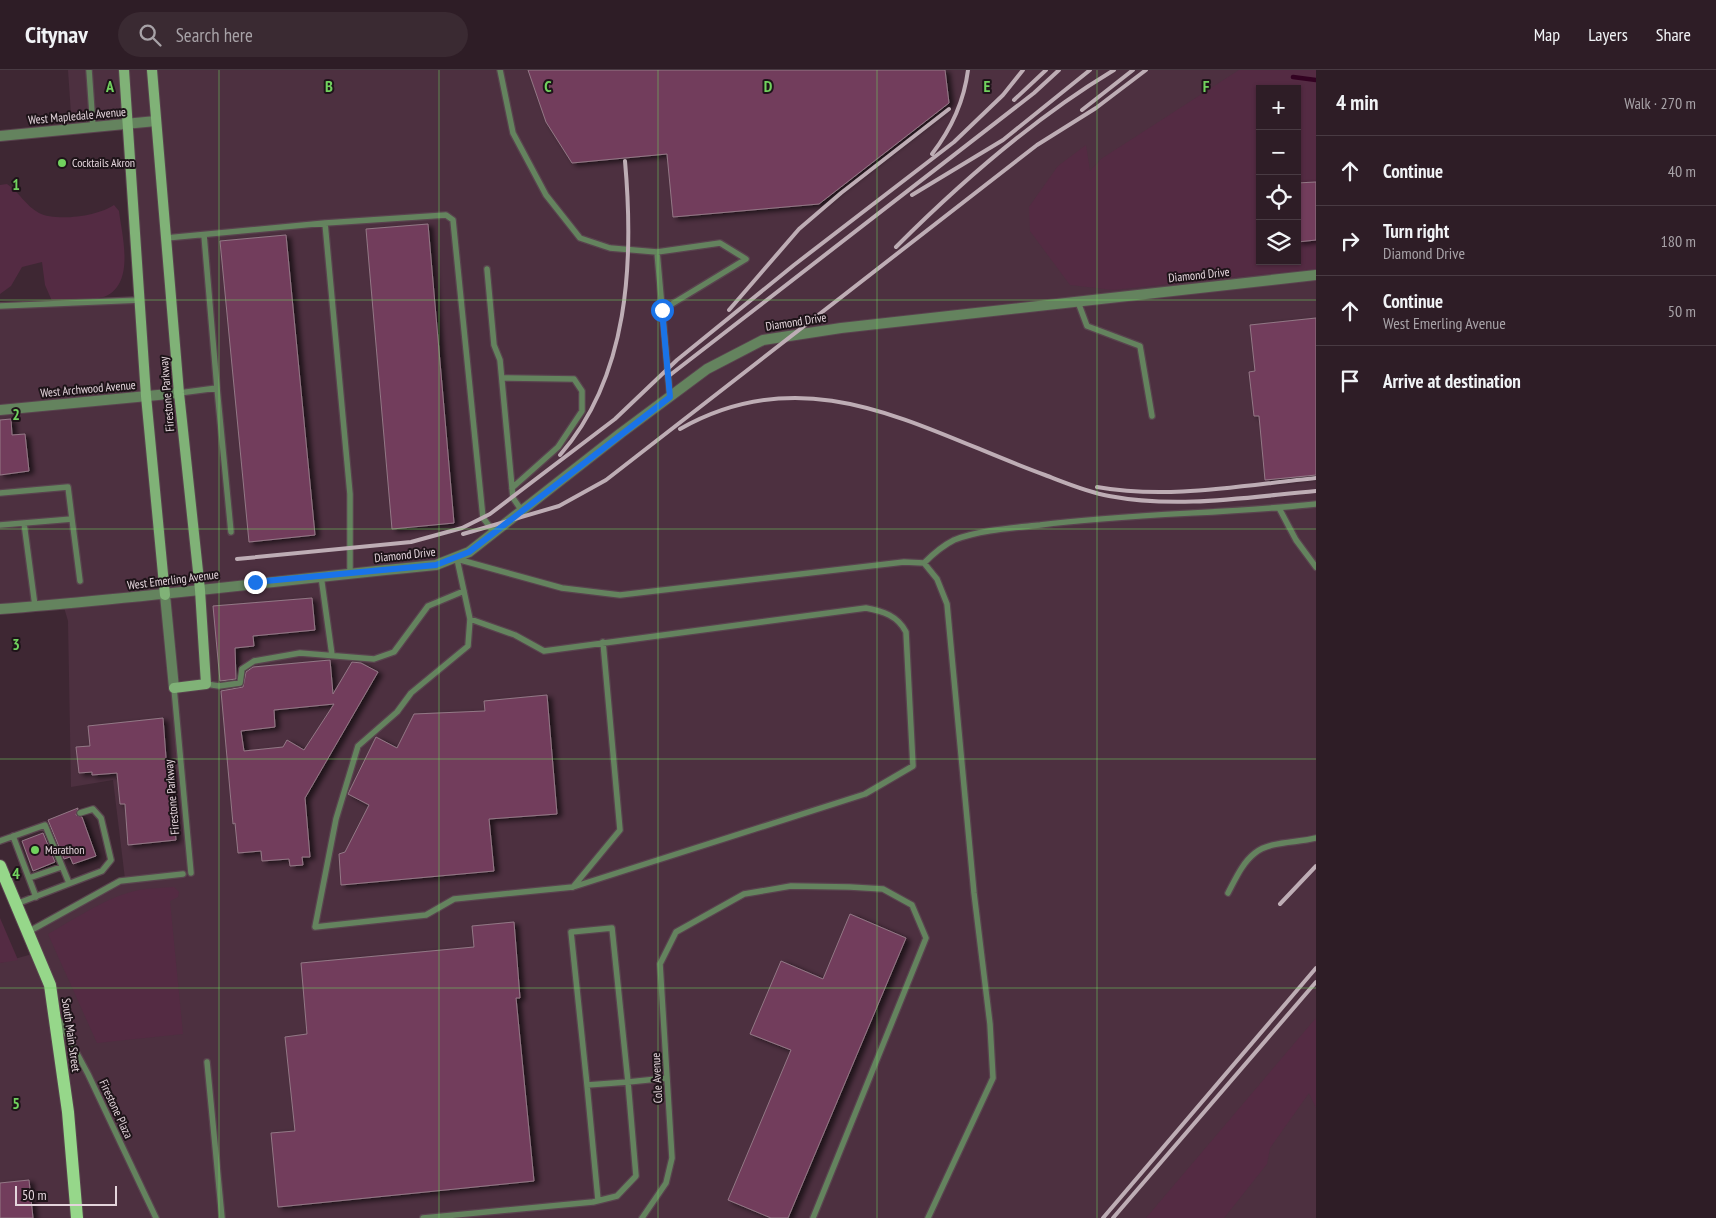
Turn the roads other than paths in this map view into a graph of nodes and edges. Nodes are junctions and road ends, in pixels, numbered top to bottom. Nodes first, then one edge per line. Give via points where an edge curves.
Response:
1 (89, 70) edge
2 (124, 70) edge
3 (152, 70) edge
4 (500, 70) edge
5 (156, 121) junction
6 (129, 124) junction
7 (93, 127) junction
8 (0, 136) edge
9 (325, 223) junction
10 (204, 235) junction
11 (166, 238) junction
12 (657, 252) junction
13 (488, 269) dead end
14 (1316, 276) edge
15 (140, 300) junction
16 (1078, 302) junction
17 (0, 306) edge
18 (662, 310) junction
19 (502, 378) junction
20 (217, 388) junction
21 (179, 394) junction
22 (146, 396) junction
23 (670, 397) junction
24 (0, 410) edge
25 (1152, 416) dead end
26 (512, 488) junction
27 (0, 493) edge
28 (1316, 504) edge
29 (1279, 508) junction
30 (522, 511) junction
31 (72, 519) junction
32 (24, 523) junction
33 (0, 525) edge
34 (231, 532) dead end
35 (494, 532) junction
36 (456, 559) junction
37 (924, 562) junction
38 (1316, 566) edge
39 (350, 573) junction
40 (322, 576) junction
41 (80, 581) dead end
42 (200, 590) junction
43 (464, 591) junction
44 (166, 595) junction
45 (35, 606) junction
46 (0, 609) edge
47 (470, 619) junction
48 (603, 642) junction
49 (332, 654) junction
50 (206, 684) junction
51 (174, 688) junction
52 (80, 813) dead end
53 (13, 836) junction
54 (1316, 838) edge
55 (0, 841) edge
56 (29, 858) dead end
57 (22, 861) junction
58 (0, 866) edge
59 (62, 867) junction
60 (191, 873) dead end
61 (183, 874) dead end
62 (29, 878) junction
63 (68, 883) junction
64 (573, 887) junction
65 (1228, 893) dead end
66 (36, 897) junction
67 (16, 904) junction
68 (28, 932) junction
69 (54, 1011) junction
70 (207, 1062) dead end
71 (667, 1078) junction
72 (628, 1082) junction
73 (587, 1085) junction
74 (598, 1200) junction
75 (479, 1215) edge
76 (77, 1218) edge
77 (156, 1218) edge
78 (222, 1218) edge
79 (423, 1218) edge
80 (642, 1218) edge
81 (814, 1218) edge
82 (928, 1218) edge

1 - 7 lane
2 - 6 street, Firestone Parkway
3 - 5 street, Firestone Parkway
4 - 12 lane via 514,133 546,194 580,238 610,248
5 - 6 street, West Mapledale Avenue
5 - 11 street, Firestone Parkway
6 - 7 street, West Mapledale Avenue
6 - 15 street, Firestone Parkway
7 - 8 street, West Mapledale Avenue
9 - 10 lane
9 - 35 lane via 446,215 453,220 483,518
9 - 39 lane via 350,494
10 - 11 lane
10 - 20 lane
11 - 21 street, Firestone Parkway
12 - 18 lane
12 - 18 lane via 720,242 746,259
13 - 19 lane via 494,345
14 - 16 street, Diamond Drive
15 - 17 lane
15 - 22 street, Firestone Parkway
16 - 23 street, Diamond Drive via 777,336 727,357
16 - 25 lane via 1087,326 1140,346
18 - 23 lane
19 - 26 lane
19 - 26 lane via 574,379 582,390 582,411 558,447
20 - 21 lane
20 - 34 lane
21 - 22 street, West Archwood Avenue
21 - 42 street, Firestone Parkway
22 - 24 street, West Archwood Avenue
22 - 44 street, Firestone Parkway
23 - 30 street, Diamond Drive
26 - 30 lane via 513,498
27 - 31 lane via 68,487
28 - 29 lane
29 - 37 lane via 1099,517 1004,529 956,540 942,546
29 - 38 lane via 1296,540
30 - 35 street, Diamond Drive
31 - 32 lane
31 - 41 lane
32 - 33 lane
32 - 45 lane
35 - 36 street, Diamond Drive
36 - 37 lane via 562,588 620,595
36 - 39 street, Diamond Drive via 436,565
36 - 43 lane
37 - 82 lane via 937,579 947,604 974,893 990,1024 992,1078
39 - 40 street, West Emerling Avenue
40 - 42 street, West Emerling Avenue
40 - 49 lane
42 - 44 street, West Emerling Avenue
42 - 50 street, Firestone Parkway
43 - 47 lane
43 - 49 lane via 428,606 394,652 374,659
44 - 45 street, West Emerling Avenue
44 - 51 street, Firestone Parkway
45 - 46 street, West Emerling Avenue
47 - 48 lane via 515,635 544,650
47 - 64 lane via 468,646 411,693 397,712 358,746 336,819 315,927 426,915 454,899
48 - 64 lane via 620,830
48 - 64 lane via 866,608 881,610 901,622 906,632 913,766 865,794
49 - 50 lane via 300,653 254,661 242,668 240,683
50 - 51 street
51 - 60 lane, Firestone Parkway
52 - 63 lane via 93,809 101,818 111,860 102,870
53 - 55 lane
53 - 57 lane
53 - 59 lane via 47,824 53,849
54 - 65 lane via 1274,845 1255,852
56 - 57 lane
57 - 62 lane
58 - 67 main road, South Main Street
59 - 62 lane
59 - 63 lane
61 - 68 lane via 120,881
62 - 66 lane
63 - 66 lane
66 - 67 lane
67 - 68 main road, South Main Street
68 - 69 main road, South Main Street via 50,985
69 - 76 main road, South Main Street via 68,1112
69 - 77 lane, Firestone Plaza via 88,1074
70 - 78 lane
71 - 72 lane
71 - 80 lane, Cole Avenue via 672,1158 666,1183
71 - 81 lane, Cole Avenue via 660,964 676,932 744,894 791,886 883,889 912,905 926,938
72 - 73 lane
72 - 73 lane via 612,928 571,932
72 - 74 lane via 636,1176 617,1196
73 - 74 lane
74 - 75 lane
75 - 79 lane

